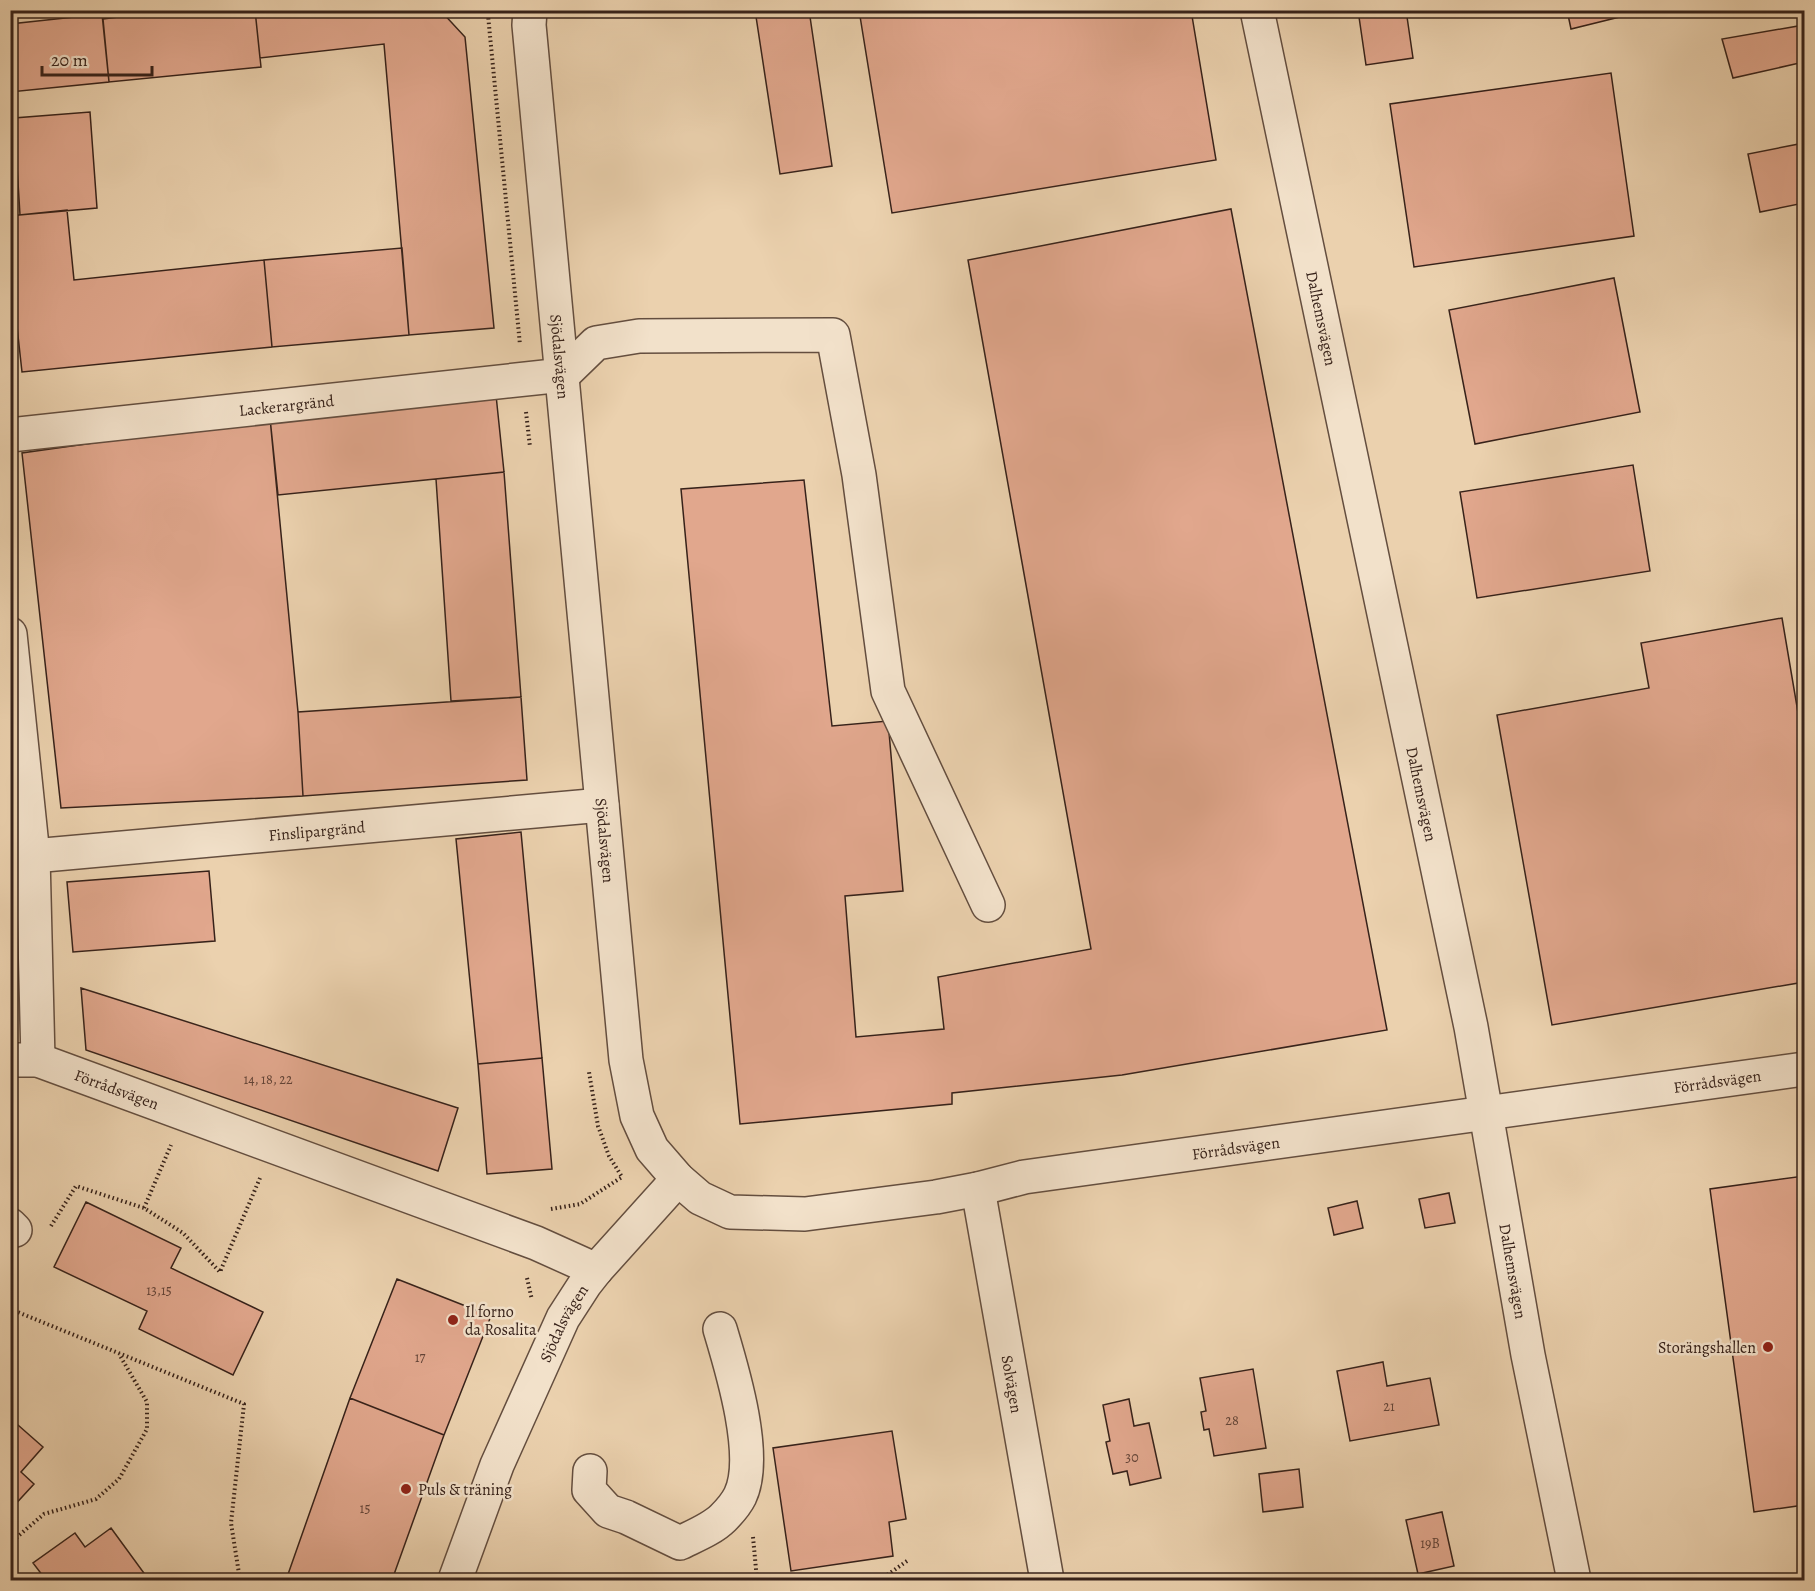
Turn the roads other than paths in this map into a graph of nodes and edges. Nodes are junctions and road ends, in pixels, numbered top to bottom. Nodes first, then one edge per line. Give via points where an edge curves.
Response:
1 (1257, 10) edge
2 (527, 15) edge
3 (562, 375) junction
4 (10, 435) edge
5 (10, 634) edge
6 (602, 805) junction
7 (33, 856) junction
8 (988, 905) dead end
9 (24, 1060) edge
10 (1804, 1069) edge
11 (1486, 1114) junction
12 (678, 1179) junction
13 (978, 1189) junction
14 (596, 1270) junction
15 (720, 1329) dead end
16 (590, 1471) dead end
17 (455, 1581) edge
18 (1047, 1581) edge
19 (1574, 1581) edge

1 - 11 street, Dalhemsvägen via 1469,1015
2 - 3 street, Sjödalsvägen
3 - 4 street, Lackerargränd
3 - 6 street, Sjödalsvägen
3 - 8 street via 596,343 639,336 833,335 859,475 888,691
5 - 7 street, Förrådsvägen
6 - 7 street, Finslipargränd
6 - 12 street, Sjödalsvägen via 626,1060 637,1116 652,1149
7 - 9 street, Förrådsvägen
9 - 14 street, Förrådsvägen via 184,1114 536,1243
10 - 11 street, Förrådsvägen
11 - 13 street, Förrådsvägen via 1024,1177
11 - 19 street, Dalhemsvägen via 1528,1355
12 - 13 street, Förrådsvägen via 700,1198 730,1212 806,1214
12 - 14 street, Sjödalsvägen
13 - 18 street, Solvägen
14 - 17 street, Sjödalsvägen via 563,1318 497,1465
15 - 16 street via 739,1399 746,1469 740,1495 723,1518 680,1543 608,1511 589,1490

